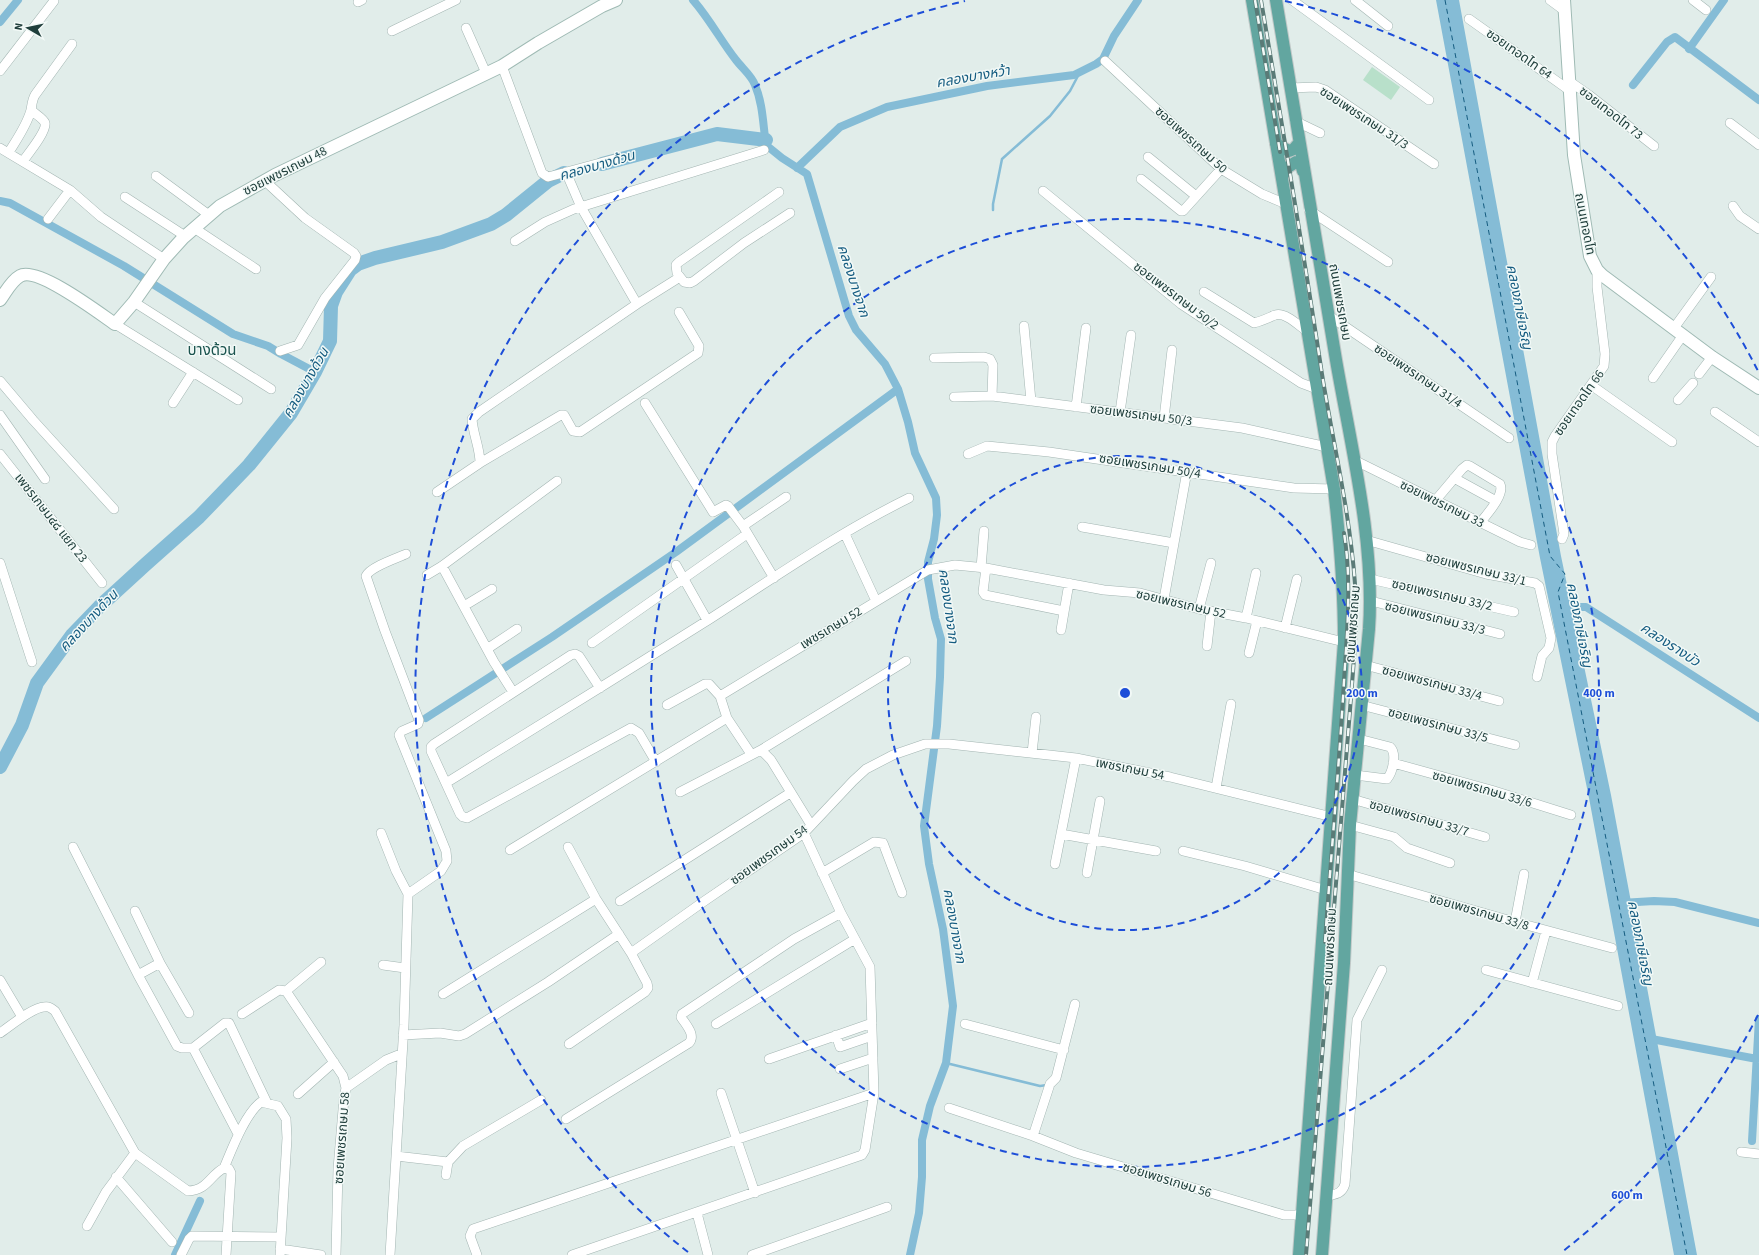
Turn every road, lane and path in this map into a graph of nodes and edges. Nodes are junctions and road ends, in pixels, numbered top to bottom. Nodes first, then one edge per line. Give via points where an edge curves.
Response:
1 (456, 0) edge
2 (616, 0) edge
3 (1252, 0) edge
4 (1276, 0) edge
5 (1292, 0) edge
6 (1355, 0) edge
7 (1550, 0) edge
8 (1693, 0) edge
9 (54, 1) dead end
10 (446, 2) edge
11 (1564, 5) edge
12 (1706, 10) dead end
13 (1469, 19) dead end
14 (1388, 26) dead end
15 (466, 28) dead end
16 (392, 31) dead end
17 (72, 44) dead end
18 (1105, 62) dead end
19 (502, 66) junction
20 (0, 71) edge
21 (486, 73) junction
22 (1569, 85) junction
23 (1290, 88) junction
24 (1428, 100) dead end
25 (31, 110) junction
26 (1295, 121) junction
27 (1730, 123) dead end
28 (1320, 133) dead end
29 (1299, 143) junction
30 (1276, 144) junction
31 (1759, 145) edge
32 (1654, 146) dead end
33 (5, 150) edge
34 (764, 150) dead end
35 (1148, 157) dead end
36 (0, 159) edge
37 (615, 159) dead end
38 (23, 161) junction
39 (1434, 164) dead end
40 (1221, 169) junction
41 (1303, 171) junction
42 (156, 176) dead end
43 (1282, 176) junction
44 (568, 177) junction
45 (1141, 179) dead end
46 (264, 180) junction
47 (70, 190) junction
48 (1043, 191) dead end
49 (779, 192) dead end
50 (125, 196) dead end
51 (1196, 196) junction
52 (1286, 204) junction
53 (1733, 206) dead end
54 (581, 207) junction
55 (1309, 210) junction
56 (790, 213) dead end
57 (209, 215) junction
58 (48, 219) dead end
59 (1759, 229) edge
60 (190, 232) junction
61 (515, 241) dead end
62 (164, 259) junction
63 (1388, 262) dead end
64 (256, 268) dead end
65 (1597, 270) junction
66 (680, 277) junction
67 (1711, 277) dead end
68 (1204, 292) dead end
69 (0, 300) edge
70 (134, 302) junction
71 (637, 304) junction
72 (679, 312) dead end
73 (1328, 315) junction
74 (115, 324) junction
75 (1024, 326) dead end
76 (1086, 328) dead end
77 (1308, 332) junction
78 (1679, 332) junction
79 (1131, 335) dead end
80 (1172, 350) dead end
81 (280, 351) dead end
82 (1712, 357) junction
83 (934, 358) dead end
84 (193, 372) junction
85 (1699, 374) dead end
86 (1653, 378) dead end
87 (0, 382) edge
88 (1692, 383) dead end
89 (1591, 385) junction
90 (1759, 388) edge
91 (271, 389) dead end
92 (1317, 389) junction
93 (992, 396) junction
94 (954, 397) dead end
95 (238, 400) dead end
96 (1678, 400) dead end
97 (1031, 401) junction
98 (173, 403) dead end
99 (645, 403) dead end
100 (1076, 407) junction
101 (1120, 412) junction
102 (1715, 412) dead end
103 (0, 415) edge
104 (1164, 418) junction
105 (1509, 438) dead end
106 (1672, 442) dead end
107 (1759, 442) edge
108 (1327, 447) junction
109 (0, 454) edge
110 (968, 454) dead end
111 (1354, 460) junction
112 (480, 463) junction
113 (1187, 471) junction
114 (1454, 478) junction
115 (45, 479) dead end
116 (557, 481) dead end
117 (1334, 489) junction
118 (437, 492) dead end
119 (786, 497) dead end
120 (910, 498) dead end
121 (1496, 500) junction
122 (1435, 501) junction
123 (114, 509) dead end
124 (1480, 523) junction
125 (1082, 527) dead end
126 (745, 530) junction
127 (984, 531) dead end
128 (845, 534) junction
129 (1563, 537) dead end
130 (1366, 540) junction
131 (1174, 543) junction
132 (1530, 545) dead end
133 (406, 554) dead end
134 (0, 563) edge
135 (1211, 563) dead end
136 (442, 566) junction
137 (676, 566) dead end
138 (945, 566) joint
139 (984, 568) junction
140 (1256, 573) dead end
141 (427, 575) dead end
142 (774, 578) junction
143 (1297, 579) dead end
144 (1370, 579) junction
145 (684, 580) junction
146 (102, 583) dead end
147 (1069, 584) junction
148 (492, 589) dead end
149 (1164, 599) junction
150 (876, 601) junction
151 (1371, 601) junction
152 (464, 606) junction
153 (1199, 609) junction
154 (1064, 611) junction
155 (1211, 611) junction
156 (1514, 612) dead end
157 (1246, 618) junction
158 (707, 620) junction
159 (1257, 621) junction
160 (1285, 628) junction
161 (517, 629) dead end
162 (1061, 630) dead end
163 (1500, 634) dead end
164 (1344, 642) junction
165 (592, 643) dead end
166 (1207, 646) dead end
167 (487, 648) junction
168 (1249, 653) dead end
169 (906, 661) dead end
170 (32, 662) dead end
171 (1365, 665) junction
172 (1537, 678) dead end
173 (600, 688) junction
174 (513, 692) junction
175 (720, 696) junction
176 (1499, 701) dead end
177 (1231, 704) dead end
178 (667, 705) dead end
179 (1362, 705) junction
180 (1036, 717) dead end
181 (727, 718) junction
182 (1359, 739) junction
183 (925, 744) joint
184 (1516, 745) dead end
185 (761, 750) junction
186 (1032, 753) junction
187 (751, 754) junction
188 (1076, 758) junction
189 (656, 762) junction
190 (1393, 764) junction
191 (1355, 775) junction
192 (446, 783) junction
193 (1216, 788) junction
194 (680, 792) dead end
195 (790, 793) junction
196 (1352, 799) junction
197 (1100, 801) dead end
198 (1571, 815) dead end
199 (1332, 817) junction
200 (811, 825) junction
201 (1350, 825) junction
202 (381, 833) dead end
203 (804, 833) junction
204 (1061, 834) junction
205 (1485, 837) dead end
206 (1093, 840) junction
207 (73, 847) dead end
208 (568, 847) dead end
209 (510, 850) dead end
210 (1156, 851) dead end
211 (1184, 851) dead end
212 (1450, 863) dead end
213 (1055, 864) dead end
214 (822, 873) junction
215 (1087, 873) dead end
216 (1347, 874) junction
217 (1524, 874) dead end
218 (1326, 890) junction
219 (902, 893) dead end
220 (408, 894) junction
221 (596, 898) junction
222 (620, 901) dead end
223 (135, 911) dead end
224 (841, 913) junction
225 (1515, 922) junction
226 (1546, 931) junction
227 (619, 934) junction
228 (855, 939) junction
229 (1612, 948) dead end
230 (631, 953) junction
231 (321, 962) dead end
232 (160, 963) junction
233 (383, 965) dead end
234 (405, 968) junction
235 (1382, 970) dead end
236 (1486, 970) dead end
237 (138, 976) junction
238 (0, 980) edge
239 (1532, 983) junction
240 (286, 991) junction
241 (443, 994) dead end
242 (1075, 1004) dead end
243 (1618, 1006) dead end
244 (189, 1013) dead end
245 (242, 1014) dead end
246 (22, 1017) junction
247 (872, 1023) junction
248 (716, 1024) dead end
249 (965, 1024) dead end
250 (0, 1033) edge
251 (403, 1035) junction
252 (836, 1035) junction
253 (872, 1036) junction
254 (569, 1044) dead end
255 (193, 1048) junction
256 (1063, 1050) junction
257 (401, 1054) junction
258 (873, 1058) junction
259 (769, 1059) dead end
260 (334, 1062) junction
261 (840, 1069) dead end
262 (346, 1088) junction
263 (721, 1093) dead end
264 (874, 1093) junction
265 (298, 1094) dead end
266 (541, 1100) dead end
267 (267, 1103) junction
268 (949, 1108) dead end
269 (566, 1119) dead end
270 (238, 1134) junction
271 (1033, 1136) junction
272 (736, 1139) junction
273 (1741, 1152) dead end
274 (135, 1153) junction
275 (1759, 1154) edge
276 (396, 1156) junction
277 (448, 1162) junction
278 (224, 1168) junction
279 (446, 1175) dead end
280 (116, 1177) junction
281 (755, 1193) junction
282 (1327, 1196) junction
283 (887, 1207) dead end
284 (697, 1213) junction
285 (1303, 1216) junction
286 (87, 1226) dead end
287 (226, 1236) junction
288 (281, 1237) junction
289 (172, 1242) dead end
290 (280, 1252) edge
291 (182, 1255) edge
292 (226, 1255) edge
293 (321, 1255) edge
294 (336, 1255) edge
295 (390, 1255) edge
296 (477, 1255) edge
297 (572, 1255) edge
298 (708, 1255) edge
299 (752, 1255) edge
300 (1299, 1255) edge
301 (1322, 1255) edge

1 - 10 street
2 - 19 street, ซอยเพชรเกษม 48
3 - 30 main road, ถนนเพชรเกษม
4 - 23 main road, ถนนเพชรเกษม
5 - 24 street
6 - 14 street
7 - 11 street
8 - 12 street
9 - 20 street
10 - 16 street
11 - 22 street, ถนนเทอดไท
13 - 22 street, ซอยเทอดไท 64
15 - 21 street
17 - 25 street via 35,95
18 - 40 street, ซอยเพชรเกษม 50
19 - 21 street, ซอยเพชรเกษม 48
19 - 44 street via 542,173 548,177
21 - 46 street, ซอยเพชรเกษม 48
22 - 32 street, ซอยเทอดไท 73 via 1589,95
22 - 65 street, ถนนเทอดไท via 1582,215 1590,256
23 - 26 main road, ถนนเพชรเกษม
23 - 39 street, ซอยเพชรเกษม 31/3 via 1316,87 1325,90
25 - 33 street via 18,137
25 - 38 street via 44,121 45,126
26 - 28 street
26 - 29 main road, ถนนเพชรเกษม
27 - 31 street
29 - 30 main road via 1289,151
29 - 41 main road, ถนนเพชรเกษม
30 - 43 main road, ถนนเพชรเกษม
33 - 36 street
33 - 38 street
34 - 54 street
35 - 51 street
37 - 44 street
38 - 47 street
40 - 51 street
40 - 52 street, ซอยเพชรเกษม 50 via 1262,194
41 - 43 main road via 1302,166 1296,162 1288,166
41 - 55 main road, ถนนเพชรเกษม
42 - 57 street
43 - 52 main road, ถนนเพชรเกษม
44 - 54 street
45 - 51 street via 1181,212
46 - 57 street, ซอยเพชรเกษม 48
46 - 81 street via 305,218 356,256 317,310 298,345
47 - 58 street
47 - 62 street via 101,217
48 - 92 street, ซอยเพชรเกษม 50/2 via 1181,304 1301,383
49 - 66 street via 679,262 676,270
50 - 60 street
52 - 77 main road, ถนนเพชรเกษม
53 - 59 street via 1740,216
54 - 61 street via 545,222
54 - 71 street
55 - 63 street
55 - 73 main road, ถนนเพชรเกษม
56 - 66 street via 744,243 694,281 687,284
57 - 60 street, ซอยเพชรเกษม 48
60 - 62 street, ซอยเพชรเกษม 48
60 - 64 street
62 - 70 street, ซอยเพชรเกษม 48
65 - 78 street, ถนนเทอดไท
65 - 89 street, ซอยเทอดไท 66 via 1605,361 1602,372
66 - 71 street
67 - 78 street
68 - 77 street via 1254,322 1282,314
69 - 74 street via 20,276 33,274 58,286
70 - 74 street, ซอยเพชรเกษม 48
70 - 91 street
71 - 112 street via 472,419
72 - 112 street via 699,346 698,353 580,432 573,431 564,415 561,415
73 - 105 street, ซอยเพชรเกษม 31/4
73 - 111 main road, ถนนเพชรเกษม
74 - 84 street
75 - 97 street
76 - 100 street
77 - 92 main road, ถนนเพชรเกษม
78 - 82 street, ถนนเทอดไท
78 - 86 street
79 - 101 street
80 - 104 street
82 - 85 street
82 - 90 street, ถนนเทอดไท
83 - 93 street via 990,359 993,366
84 - 95 street
84 - 98 street
87 - 123 street
88 - 96 street
89 - 106 street
89 - 129 street, ซอยเทอดไท 66 via 1552,442
92 - 108 main road, ถนนเพชรเกษม
93 - 94 street, ซอยเพชรเกษม 50/3
93 - 97 street, ซอยเพชรเกษม 50/3
97 - 100 street, ซอยเพชรเกษม 50/3
99 - 126 street via 713,512 727,505
100 - 101 street, ซอยเพชรเกษม 50/3
101 - 104 street, ซอยเพชรเกษม 50/3
102 - 107 street
103 - 115 street
104 - 108 street, ซอยเพชรเกษม 50/3 via 1242,428
108 - 117 main road, ถนนเพชรเกษม
109 - 146 street, เพชรเกษม๔๘ แยก 23
110 - 113 street, ซอยเพชรเกษม 50/4 via 987,446
111 - 122 street, ซอยเพชรเกษม 33
111 - 130 main road, ถนนเพชรเกษม
112 - 118 street
113 - 117 street, ซอยเพชรเกษม 50/4 via 1294,488
113 - 131 street
114 - 121 street
114 - 121 street via 1464,466 1470,466 1500,484 1502,491
114 - 122 street
116 - 136 street
117 - 164 main road, ถนนเพชรเกษม via 1342,574
119 - 126 street
120 - 128 street
121 - 124 street
122 - 124 street, ซอยเพชรเกษม 33
124 - 132 street, ซอยเพชรเกษม 33
125 - 131 street
126 - 142 street
126 - 145 street
127 - 139 street
128 - 142 street
128 - 150 street
130 - 144 main road, ถนนเพชรเกษม
130 - 172 street, ซอยเพชรเกษม 33/1 via 1486,574 1535,583 1539,586 1551,638 1549,648 1542,656
131 - 149 street
133 - 220 street via 366,576 418,720 418,724 399,735 446,851 447,861 441,871
134 - 170 street
135 - 153 street
136 - 141 street
136 - 152 street
137 - 145 street
138 - 139 street, ซอยเพชรเกษม 52
138 - 150 street, เพชรเกษม 52 via 920,574
139 - 147 street, ซอยเพชรเกษม 52
139 - 154 street via 985,595
140 - 157 street
142 - 158 street
143 - 160 street
144 - 151 main road, ถนนเพชรเกษม
144 - 156 street, ซอยเพชรเกษม 33/2
145 - 158 street
145 - 165 street
147 - 149 street, ซอยเพชรเกษม 52 via 1140,593
147 - 154 street
148 - 152 street
149 - 153 street, ซอยเพชรเกษม 52
150 - 175 street, เพชรเกษม 52
151 - 163 street, ซอยเพชรเกษม 33/3
151 - 171 main road, ถนนเพชรเกษม
152 - 167 street
153 - 155 street, ซอยเพชรเกษม 52
154 - 162 street
155 - 157 street, ซอยเพชรเกษม 52
155 - 166 street
157 - 159 street, ซอยเพชรเกษม 52
158 - 173 street
159 - 160 street, ซอยเพชรเกษม 52
159 - 168 street
160 - 164 street, ซอยเพชรเกษม 52
161 - 167 street
164 - 199 main road, ถนนเพชรเกษม
167 - 174 street
169 - 185 street
171 - 176 street, ซอยเพชรเกษม 33/4
171 - 179 main road, ถนนเพชรเกษม
173 - 174 street via 579,656 575,654
173 - 192 street
174 - 192 street via 432,747
175 - 178 street via 710,684 705,684
175 - 181 street
177 - 193 street
179 - 182 main road, ถนนเพชรเกษม
179 - 184 street, ซอยเพชรเกษม 33/5
180 - 186 street
181 - 187 street
181 - 189 street
182 - 190 street via 1390,747 1394,752
182 - 191 main road, ถนนเพชรเกษม
183 - 186 street, เพชรเกษม 54 via 949,744
183 - 200 street, ซอยเพชรเกษม 54 via 893,754 866,769
185 - 187 street
185 - 195 street via 771,760
186 - 188 street, เพชรเกษม 54
187 - 194 street
188 - 193 street, เพชรเกษม 54
188 - 204 street
189 - 192 street via 639,733 631,728 467,818 460,814
189 - 209 street
190 - 191 street via 1387,779
190 - 198 street, ซอยเพชรเกษม 33/6
191 - 196 main road, ถนนเพชรเกษม
193 - 199 street, เพชรเกษม 54
195 - 200 street
195 - 222 street
196 - 201 main road, ถนนเพชรเกษม
196 - 205 street, ซอยเพชรเกษม 33/7
197 - 206 street
199 - 218 main road, ถนนเพชรเกษม
200 - 203 street, ซอยเพชรเกษม 54
201 - 212 street via 1394,837 1407,848
201 - 216 main road, ถนนเพชรเกษม
202 - 220 street
203 - 214 street
203 - 230 street, ซอยเพชรเกษม 54
204 - 206 street
204 - 213 street
206 - 210 street
206 - 215 street
207 - 237 street
208 - 221 street
211 - 218 street
214 - 219 street via 878,841 882,843
214 - 224 street
216 - 225 street, ซอยเพชรเกษม 33/8
216 - 282 main road, ถนนเพชรเกษม via 1344,963
217 - 225 street
218 - 285 main road, ถนนเพชรเกษม
220 - 234 street
221 - 227 street
221 - 241 street
223 - 232 street
224 - 228 street
224 - 269 street via 794,939 682,1014 681,1017 692,1034 689,1044
225 - 226 street, ซอยเพชรเกษม 33/8
226 - 229 street, ซอยเพชรเกษม 33/8
226 - 239 street
227 - 230 street
227 - 251 street via 465,1034
228 - 247 street via 870,967
228 - 248 street
230 - 254 street via 648,988
231 - 240 street
232 - 237 street
232 - 244 street
233 - 234 street
234 - 251 street
235 - 282 street via 1358,1020 1345,1184 1343,1191
236 - 239 street
237 - 255 street via 177,1046
238 - 246 street
239 - 243 street
240 - 245 street via 279,990
240 - 260 street, ซอยเพชรเกษม 58
242 - 256 street
246 - 250 street
246 - 274 street via 42,1006 55,1011
247 - 252 street
247 - 253 street
249 - 256 street
251 - 257 street
252 - 253 street via 836,1049
252 - 259 street
253 - 258 street
255 - 267 street via 224,1023 229,1023
255 - 270 street
256 - 271 street via 1056,1078 1050,1085
257 - 262 street via 386,1060
257 - 276 street
258 - 261 street
258 - 264 street
260 - 262 street, ซอยเพชรเกษม 58 via 343,1076
260 - 265 street
262 - 294 street, ซอยเพชรเกษม 58 via 338,1168
263 - 272 street
264 - 272 street
264 - 281 street via 862,1155
266 - 277 street via 463,1146
267 - 270 street via 261,1102 256,1105
267 - 288 street via 278,1106 286,1119
268 - 271 street, ซอยเพชรเกษม 56
270 - 278 street
271 - 285 street, ซอยเพชรเกษม 56 via 1076,1153 1276,1212
272 - 281 street
272 - 296 street via 473,1229 470,1236
273 - 275 street
274 - 278 street via 188,1191 209,1182
274 - 280 street
276 - 277 street
276 - 295 street
277 - 279 street
278 - 287 street via 229,1169 231,1173
280 - 286 street
280 - 289 street
281 - 284 street
282 - 301 main road, ถนนเพชรเกษม
283 - 299 street
284 - 297 street
284 - 298 street
285 - 300 main road, ถนนเพชรเกษม
287 - 288 street
287 - 291 street via 192,1236
287 - 292 street
288 - 290 street
290 - 293 street

